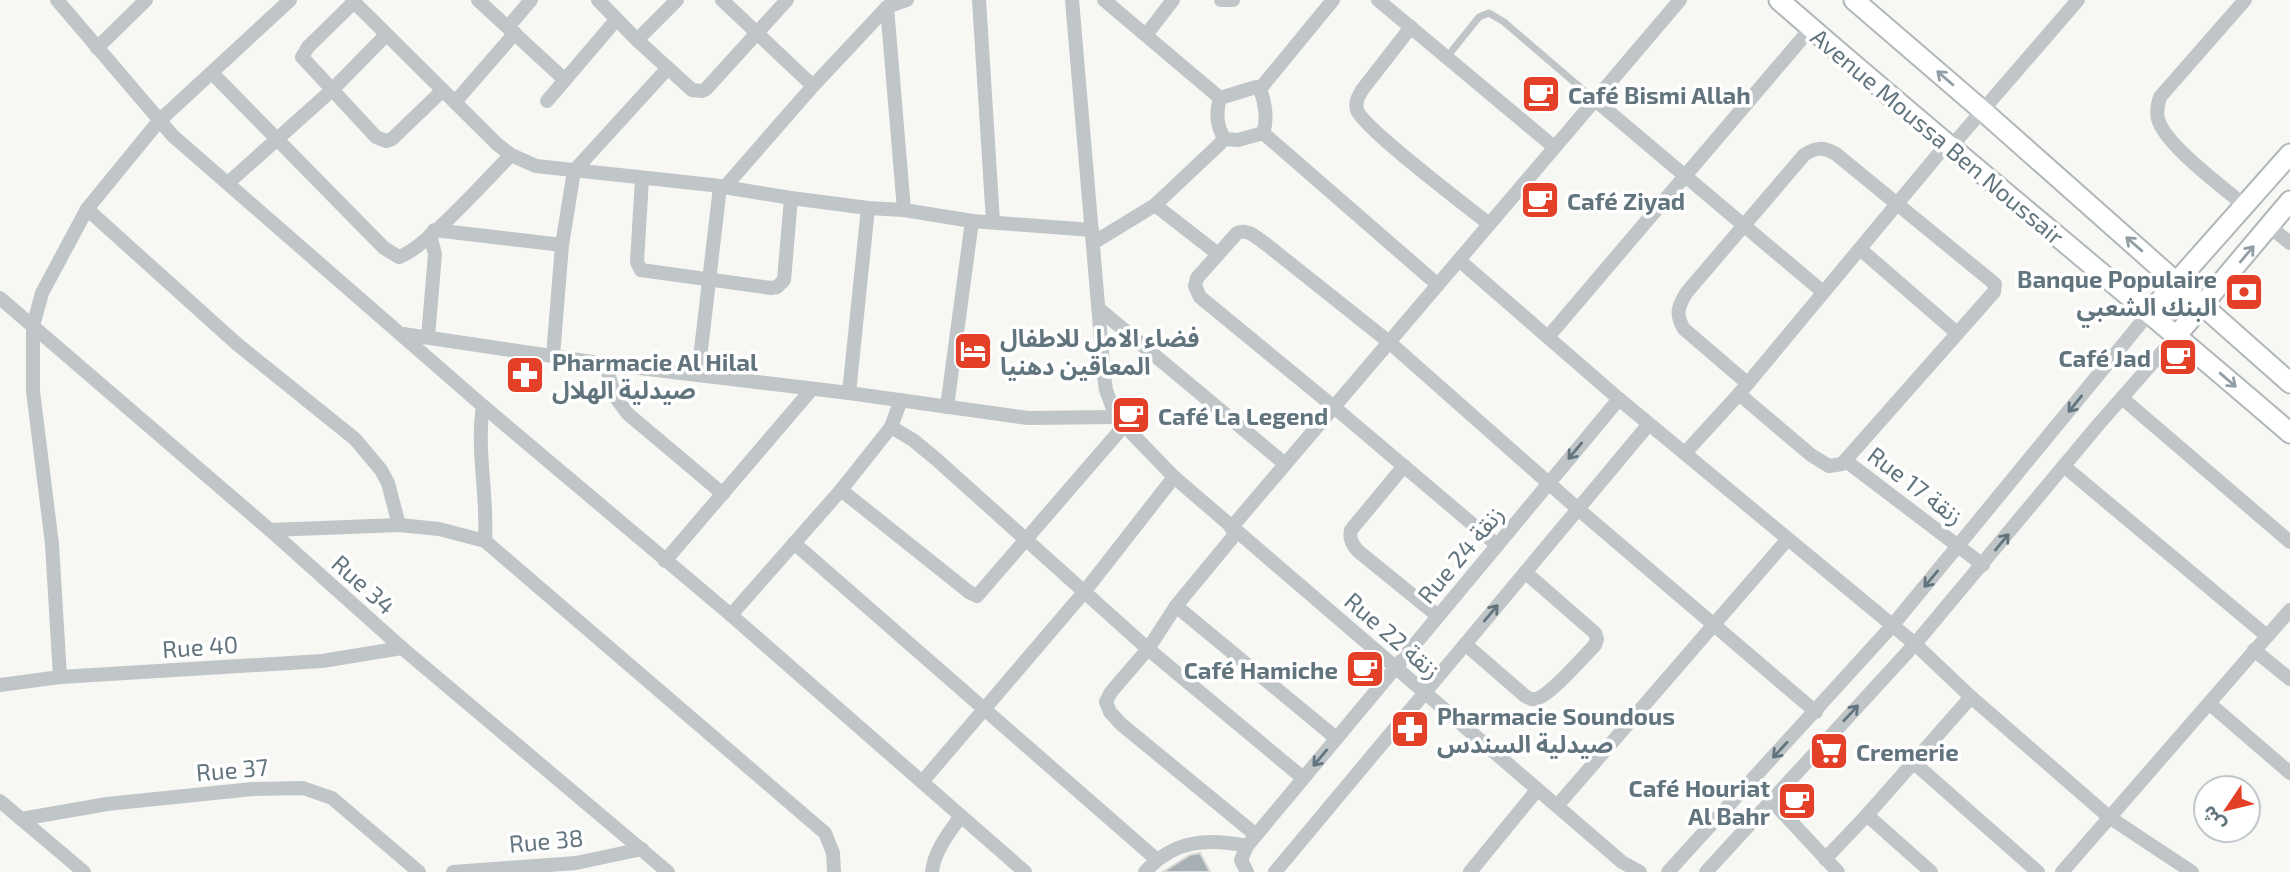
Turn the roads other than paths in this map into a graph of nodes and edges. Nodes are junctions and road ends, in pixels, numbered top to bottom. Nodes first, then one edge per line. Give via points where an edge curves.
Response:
1 (57, 0) edge
2 (146, 0) edge
3 (290, 0) edge
4 (478, 0) edge
5 (531, 0) edge
6 (598, 0) edge
7 (677, 0) edge
8 (722, 0) edge
9 (787, 0) edge
10 (907, 0) edge
11 (979, 0) edge
12 (1072, 0) edge
13 (1104, 0) edge
14 (1173, 0) edge
15 (1221, 0) edge
16 (1233, 0) edge
17 (1333, 0) edge
18 (1378, 0) edge
19 (1680, 0) edge
20 (1779, 0) edge
21 (2078, 0) edge
22 (353, 1) edge
23 (1856, 1) edge
24 (2241, 1) edge
25 (887, 7) junction
26 (616, 20) junction
27 (1411, 27) junction
28 (1811, 28) junction
29 (511, 30) junction
30 (757, 33) junction
31 (386, 35) junction
32 (1146, 35) junction
33 (637, 40) junction
34 (97, 48) junction
35 (1447, 57) junction
36 (668, 68) junction
37 (212, 73) junction
38 (565, 80) junction
39 (813, 86) junction
40 (1260, 89) junction
41 (331, 90) junction
42 (443, 90) junction
43 (1220, 98) junction
44 (1595, 100) junction
45 (547, 101) dead end
46 (455, 102) junction
47 (1983, 111) junction
48 (159, 121) junction
49 (1263, 133) junction
50 (1225, 139) junction
51 (276, 141) junction
52 (1554, 147) junction
53 (1948, 147) junction
54 (511, 155) junction
55 (2290, 155) edge
56 (574, 171) junction
57 (1684, 177) junction
58 (642, 179) junction
59 (228, 183) junction
60 (722, 188) junction
61 (791, 198) junction
62 (2290, 201) edge
63 (1897, 204) junction
64 (1155, 205) junction
65 (2245, 206) junction
66 (868, 208) junction
67 (86, 209) junction
68 (904, 210) junction
69 (972, 221) junction
70 (993, 222) junction
71 (1489, 224) junction
72 (1744, 226) junction
73 (2270, 227) junction
74 (432, 233) junction
75 (1092, 237) junction
76 (2290, 243) edge
77 (562, 245) junction
78 (1860, 248) junction
79 (1218, 254) junction
80 (1459, 260) junction
81 (709, 279) junction
82 (2177, 283) junction
83 (1438, 285) junction
84 (1823, 292) junction
85 (0, 298) edge
86 (2203, 306) junction
87 (1099, 309) junction
88 (2149, 313) junction
89 (33, 326) junction
90 (1957, 333) junction
91 (402, 334) junction
92 (2177, 335) junction
93 (428, 337) junction
94 (1548, 337) junction
95 (1389, 342) junction
96 (553, 356) junction
97 (606, 364) junction
98 (698, 375) junction
99 (2290, 383) edge
100 (812, 389) junction
101 (1743, 389) junction
102 (849, 393) junction
103 (2122, 398) junction
104 (1619, 399) junction
105 (901, 400) junction
106 (483, 406) junction
107 (947, 407) junction
108 (1334, 407) junction
109 (1119, 422) junction
110 (1649, 424) junction
111 (891, 427) junction
112 (2290, 433) edge
113 (1685, 453) junction
114 (1844, 463) junction
115 (1285, 464) junction
116 (1404, 466) junction
117 (2065, 467) junction
118 (1174, 477) junction
119 (1549, 483) junction
120 (841, 490) junction
121 (723, 494) junction
122 (1578, 509) junction
123 (399, 525) junction
124 (270, 530) junction
125 (1234, 530) junction
126 (1026, 540) junction
127 (1787, 540) junction
128 (485, 541) junction
129 (2290, 542) edge
130 (794, 543) junction
131 (1497, 545) junction
132 (1958, 546) junction
133 (665, 561) junction
134 (1983, 565) junction
135 (1525, 572) junction
136 (1085, 591) junction
137 (1176, 606) junction
138 (2290, 610) edge
139 (731, 615) junction
140 (1438, 616) junction
141 (1713, 626) junction
142 (1892, 626) junction
143 (2267, 636) junction
144 (1465, 644) junction
145 (1915, 644) junction
146 (402, 648) junction
147 (1148, 649) junction
148 (2254, 650) junction
149 (1396, 666) junction
150 (60, 677) junction
151 (2290, 679) edge
152 (0, 685) edge
153 (1425, 692) junction
154 (1971, 697) junction
155 (2210, 704) junction
156 (985, 709) junction
157 (1816, 712) junction
158 (1336, 738) junction
159 (1913, 762) junction
160 (2290, 773) edge
161 (1303, 778) junction
162 (922, 782) junction
163 (1537, 790) junction
164 (1771, 800) junction
165 (0, 801) edge
166 (1557, 806) junction
167 (1867, 815) junction
168 (961, 816) junction
169 (2109, 817) junction
170 (22, 819) junction
171 (1251, 840) junction
172 (642, 849) junction
173 (1156, 859) junction
174 (1825, 859) junction
175 (1618, 867) edge
176 (523, 869) edge
177 (84, 872) edge
178 (419, 872) edge
179 (453, 872) edge
180 (668, 872) edge
181 (834, 872) edge
182 (932, 872) edge
183 (1025, 872) edge
184 (1145, 872) edge
185 (1247, 872) edge
186 (1275, 872) edge
187 (1470, 872) edge
188 (1640, 872) edge
189 (1668, 872) edge
190 (1706, 872) edge
191 (1838, 872) edge
192 (1931, 872) edge
193 (2038, 872) edge
194 (2062, 872) edge
195 (2192, 872) edge

1 - 34 street
2 - 34 street
3 - 37 street
4 - 29 street
5 - 29 street
6 - 26 street
7 - 33 street
8 - 30 street
9 - 30 street
10 - 25 street
11 - 70 street
12 - 75 street
13 - 32 street
14 - 32 street
15 - 16 street
17 - 40 street
18 - 27 street
19 - 44 street
20 - 28 street, Avenue Moussa Ben Noussair
21 - 47 street
22 - 31 street
22 - 41 street via 303,54 303,60
47 -> 23 street, Avenue Moussa Ben Noussair
24 - 65 street via 2160,97 2157,108 2158,121 2172,143
25 - 39 street
25 - 68 street
26 - 33 street
26 - 38 street
27 - 35 street
27 - 71 street via 1362,90 1356,100 1358,112
28 - 53 street, Avenue Moussa Ben Noussair
28 - 57 street
29 - 38 street
29 - 46 street
30 - 36 street via 702,91 692,90
30 - 39 street
31 - 41 street
31 - 42 street
32 - 43 street
33 - 36 street
34 - 48 street
35 - 44 lane via 1479,17 1489,13
35 - 52 street
36 - 56 street
37 - 48 street
37 - 51 street
38 - 45 street
39 - 60 street
40 - 43 street
40 - 49 street
41 - 42 street via 376,137 386,141
41 - 51 street
42 - 46 street
43 - 50 street via 1217,113
44 - 52 street
44 - 57 street
46 - 54 street
47 - 53 street
82 -> 47 street, Avenue Moussa Ben Noussair
48 - 59 street
48 - 67 street
49 - 50 street
49 - 83 street
50 - 64 street
51 - 59 street
51 - 74 street via 393,255 406,255
52 - 71 street
53 - 63 street
53 - 88 street, Avenue Moussa Ben Noussair
54 - 56 street via 537,166
54 - 74 street
55 - 65 street
56 - 58 street
56 - 77 street
57 - 72 street
57 - 94 street
58 - 60 street
58 - 81 street via 638,266 646,272
59 - 91 street
60 - 61 street
60 - 81 street
61 - 66 street
61 - 81 street via 780,285 771,288
62 - 73 street
63 - 72 street via 1836,154 1814,149
63 - 78 street
63 - 90 street via 1995,284 1994,292
64 - 75 street
64 - 79 street
65 - 82 street
66 - 68 street
66 - 102 street
67 - 89 street via 42,293
67 - 123 street via 237,344 355,439 381,470
68 - 69 street
69 - 70 street
69 - 107 street
70 - 75 street
71 - 80 street
72 - 84 street
72 - 101 street, Rue 17 زنقة via 1687,292 1677,318
73 - 76 street
86 -> 73 street
74 - 77 street
74 - 93 street via 435,254
75 - 87 street
77 - 96 street
78 - 84 street
78 - 90 street
79 - 95 street via 1237,233 1248,232
79 - 108 street via 1197,278 1200,297
80 - 83 street
80 - 94 street
81 - 98 street
82 - 86 street, Avenue Moussa Ben Noussair
82 - 88 street
83 - 95 street
84 - 101 street
85 - 89 street, Rue 34
86 - 92 street
86 - 99 street, Avenue Moussa Ben Noussair
87 - 109 street via 1106,390
87 - 115 street
88 - 92 street, Avenue Moussa Ben Noussair
88 -> 132 street
89 - 124 street, Rue 34
89 - 150 street via 33,391 52,544
90 - 114 street
91 - 93 street
91 - 106 street
92 - 103 street
92 -> 112 street, Avenue Moussa Ben Noussair
93 - 96 street
94 - 104 street
95 - 108 street
95 - 119 street
96 - 97 street
97 - 98 street
97 - 121 street via 614,395 628,414
98 - 100 street
100 - 102 street
100 - 121 street
101 - 113 street
101 - 114 street, Rue 17 زنقة via 1811,455 1829,466
102 - 105 street
103 - 117 street
103 - 129 street
104 - 110 street
104 -> 119 street, Rue 24 زنقة
105 - 107 street
105 - 111 street
106 - 128 street
106 - 133 street
107 - 109 street via 1028,418
108 - 115 street
108 - 116 street
109 - 118 street, Rue 22 زنقة
109 - 126 street
110 - 113 street
110 - 122 street
111 - 120 street
111 - 126 street via 936,459
113 - 127 street
114 - 132 street, Rue 17 زنقة
115 - 125 street
116 - 131 street
116 - 140 street via 1350,537 1359,551
134 -> 117 street
117 - 143 street
118 - 125 street, Rue 22 زنقة
118 - 136 street
119 - 122 street
119 - 131 street, Rue 24 زنقة
120 - 126 street via 973,596 980,594
120 - 130 street
121 - 133 street
122 - 135 street
122 - 141 street
123 - 124 street
123 - 128 street
124 - 146 street, Rue 34
125 - 137 street
125 - 149 street, Rue 22 زنقة
126 - 136 street
127 - 141 street
127 - 142 street
128 - 181 street via 825,832
130 - 139 street
130 - 156 street
131 - 140 street, Rue 24 زنقة
132 - 134 street, Rue 17 زنقة
132 -> 142 street
133 - 139 street
134 - 145 street
144 -> 135 street
135 - 144 street via 1595,633 1595,645 1555,686 1533,699
136 - 147 street
136 - 156 street
137 - 147 street
137 - 158 street
138 - 143 street
139 - 162 street
140 - 149 street, Rue 24 زنقة
141 - 157 street
141 - 166 street
142 - 145 street
142 - 157 street
143 - 148 street
144 - 153 street
145 - 154 street
164 -> 145 street
146 - 150 street, Rue 40 via 322,661
146 - 172 street, Rue 34
147 - 161 street
147 - 171 street via 1111,692 1106,702 1110,712
148 - 151 street
148 - 155 street
149 - 153 street, Rue 22 زنقة
149 - 158 street, Rue 24 زنقة
150 - 152 street, Rue 40
153 - 163 street, Rue 22 زنقة
153 - 186 street
154 - 159 street
154 - 169 street
155 - 160 street
155 - 169 street
156 - 162 street
156 - 173 street
157 -> 189 street
158 -> 161 street, Rue 24 زنقة
159 - 167 street
159 - 193 street
161 - 171 street, Rue 24 زنقة
162 - 168 street
163 - 166 street, Rue 22 زنقة
163 - 187 street
164 - 174 street
164 - 190 street
165 - 170 street
166 - 175 street, Rue 22 زنقة
167 - 174 street
167 - 192 street
168 - 182 street via 945,838
168 - 183 street
169 - 194 street
169 - 195 street
170 - 177 street
170 - 178 street, Rue 37 via 107,804 303,788 332,799
171 - 173 street via 1203,842
171 - 185 street via 1241,860
172 - 176 street, Rue 38
172 - 180 street, Rue 34
173 - 184 street
174 - 191 street
175 - 188 street, Rue 22 زنقة
176 - 179 street, Rue 38

